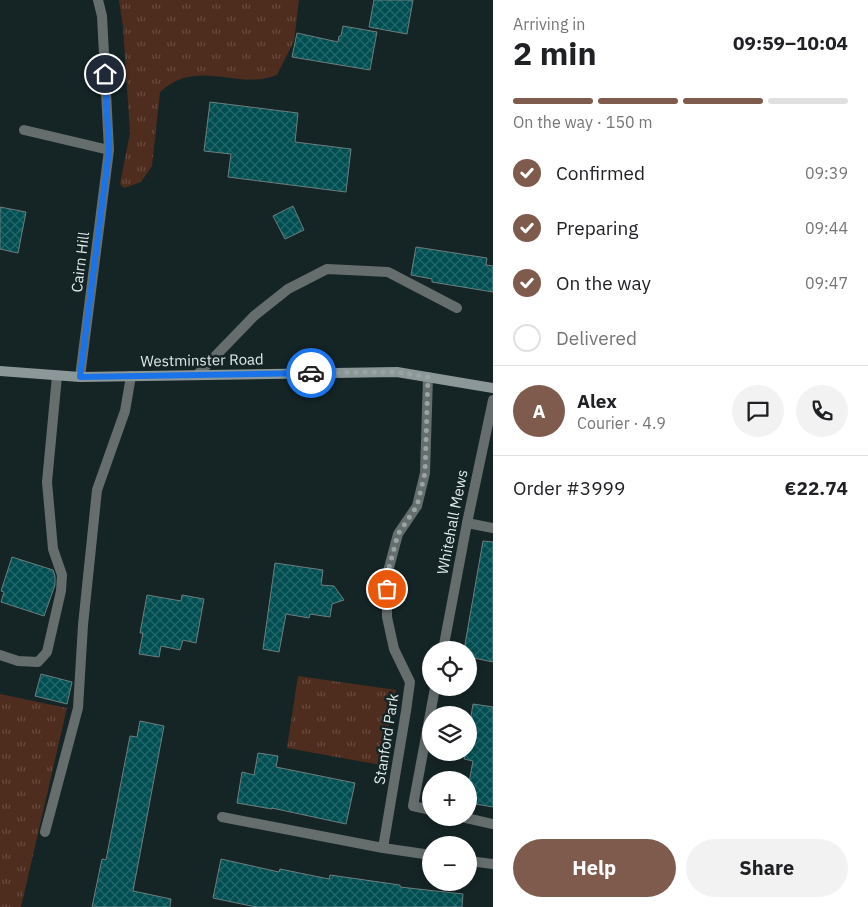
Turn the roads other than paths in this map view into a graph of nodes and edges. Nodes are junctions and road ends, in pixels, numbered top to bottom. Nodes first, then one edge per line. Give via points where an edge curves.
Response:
1 (98, 0) edge
2 (24, 130) dead end
3 (109, 150) junction
4 (457, 308) dead end
5 (0, 371) edge
6 (196, 375) junction
7 (58, 376) junction
8 (131, 376) junction
9 (80, 377) junction
10 (428, 377) junction
11 (493, 388) edge
12 (493, 400) edge
13 (467, 523) junction
14 (493, 528) edge
15 (445, 641) edge
16 (0, 655) edge
17 (434, 696) edge
18 (422, 808) edge
19 (222, 817) dead end
20 (477, 820) edge
21 (493, 824) edge
22 (45, 832) dead end
23 (382, 848) junction
24 (422, 854) edge
25 (477, 862) edge
26 (493, 864) edge

1 - 3 street, Cairn Hill via 102,16
2 - 3 street
3 - 9 street, Cairn Hill
4 - 6 street via 388,272 327,269 288,288 254,316
5 - 7 street, Westminster Road
6 - 8 street, Westminster Road
6 - 10 street, Westminster Road via 397,372
7 - 9 street, Westminster Road
7 - 16 street via 46,482 53,549 62,575 58,609 47,652 38,662 18,661
8 - 9 street, Westminster Road
8 - 22 street via 125,410 97,490 82,625 78,708
10 - 11 street, Westminster Road
10 - 23 street, Stanford Park via 425,473 417,506 398,534 387,575 387,617 392,641 410,682
12 - 13 street, Whitehall Mews
13 - 14 street
13 - 15 street, Whitehall Mews
17 - 18 street via 413,806
19 - 23 street
20 - 21 street
23 - 24 street
25 - 26 street

